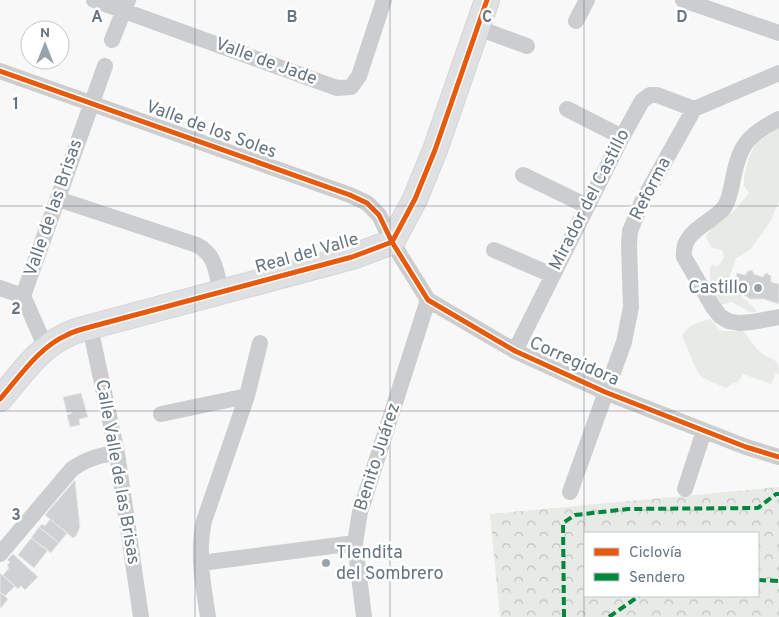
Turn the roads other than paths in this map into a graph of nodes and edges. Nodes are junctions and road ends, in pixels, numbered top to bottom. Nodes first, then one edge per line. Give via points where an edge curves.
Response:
1 (94, 0) edge
2 (384, 0) edge
3 (487, 0) edge
4 (587, 0) edge
5 (683, 0) edge
6 (126, 6) edge
7 (576, 21) dead end
8 (478, 28) junction
9 (779, 33) edge
10 (112, 40) dead end
11 (527, 46) dead end
12 (105, 66) dead end
13 (0, 71) edge
14 (779, 73) edge
15 (91, 102) junction
16 (567, 109) dead end
17 (694, 109) junction
18 (779, 119) edge
19 (622, 136) junction
20 (523, 176) dead end
21 (58, 199) junction
22 (587, 206) junction
23 (392, 242) junction
24 (494, 250) dead end
25 (552, 275) junction
26 (0, 288) edge
27 (221, 293) junction
28 (23, 296) junction
29 (428, 300) junction
30 (779, 317) edge
31 (90, 327) junction
32 (260, 342) dead end
33 (46, 348) junction
34 (515, 351) junction
35 (605, 392) junction
36 (247, 396) junction
37 (0, 399) edge
38 (162, 414) dead end
39 (704, 430) junction
40 (117, 453) junction
41 (779, 458) edge
42 (686, 488) dead end
43 (570, 492) dead end
44 (355, 543) junction
45 (0, 554) edge
46 (200, 564) junction
47 (141, 617) edge
48 (208, 617) edge
49 (364, 617) edge

1 - 6 street, Valle de Jade
2 - 6 street, Valle de Jade via 359,76 351,87 337,88
3 - 8 street
4 - 7 street
5 - 9 street
6 - 10 street
8 - 11 street
8 - 23 street via 435,150 415,199
12 - 15 street, Valle de las Brisas
13 - 15 street, Valle de los Soles
14 - 17 street
15 - 21 street, Valle de las Brisas
15 - 23 street, Valle de los Soles via 367,202
16 - 19 street
17 - 19 street, Mirador del Castillo via 650,95 642,101
17 - 35 street, Reforma via 635,216 630,231 629,323
18 - 30 street via 761,128 744,144 723,209 686,240 683,249 684,257 720,316 739,323
19 - 22 street, Mirador del Castillo
20 - 22 street
21 - 27 street via 206,250 215,266
21 - 28 street, Valle de las Brisas
22 - 25 street, Mirador del Castillo
23 - 27 street, Real del Valle via 352,257
23 - 29 street, Corregidora
24 - 25 street
25 - 34 street, Mirador del Castillo
26 - 28 street
27 - 31 street, Real del Valle
28 - 33 street, Valle de las Brisas
29 - 34 street, Corregidora
29 - 44 street, Benito Juárez via 360,512
31 - 33 street, Real del Valle via 67,335
31 - 40 street, Calle Valle de las Brisas
32 - 36 street
33 - 37 street, Real del Valle
34 - 35 street, Corregidora
35 - 39 street, Corregidora
35 - 43 street, Reforma
36 - 38 street
36 - 46 street via 204,521 200,536
39 - 41 street, Corregidora
39 - 42 street
40 - 45 street via 100,455 72,469
40 - 47 street, Calle Valle de las Brisas
44 - 46 street
44 - 49 street, Benito Juárez
46 - 48 street

